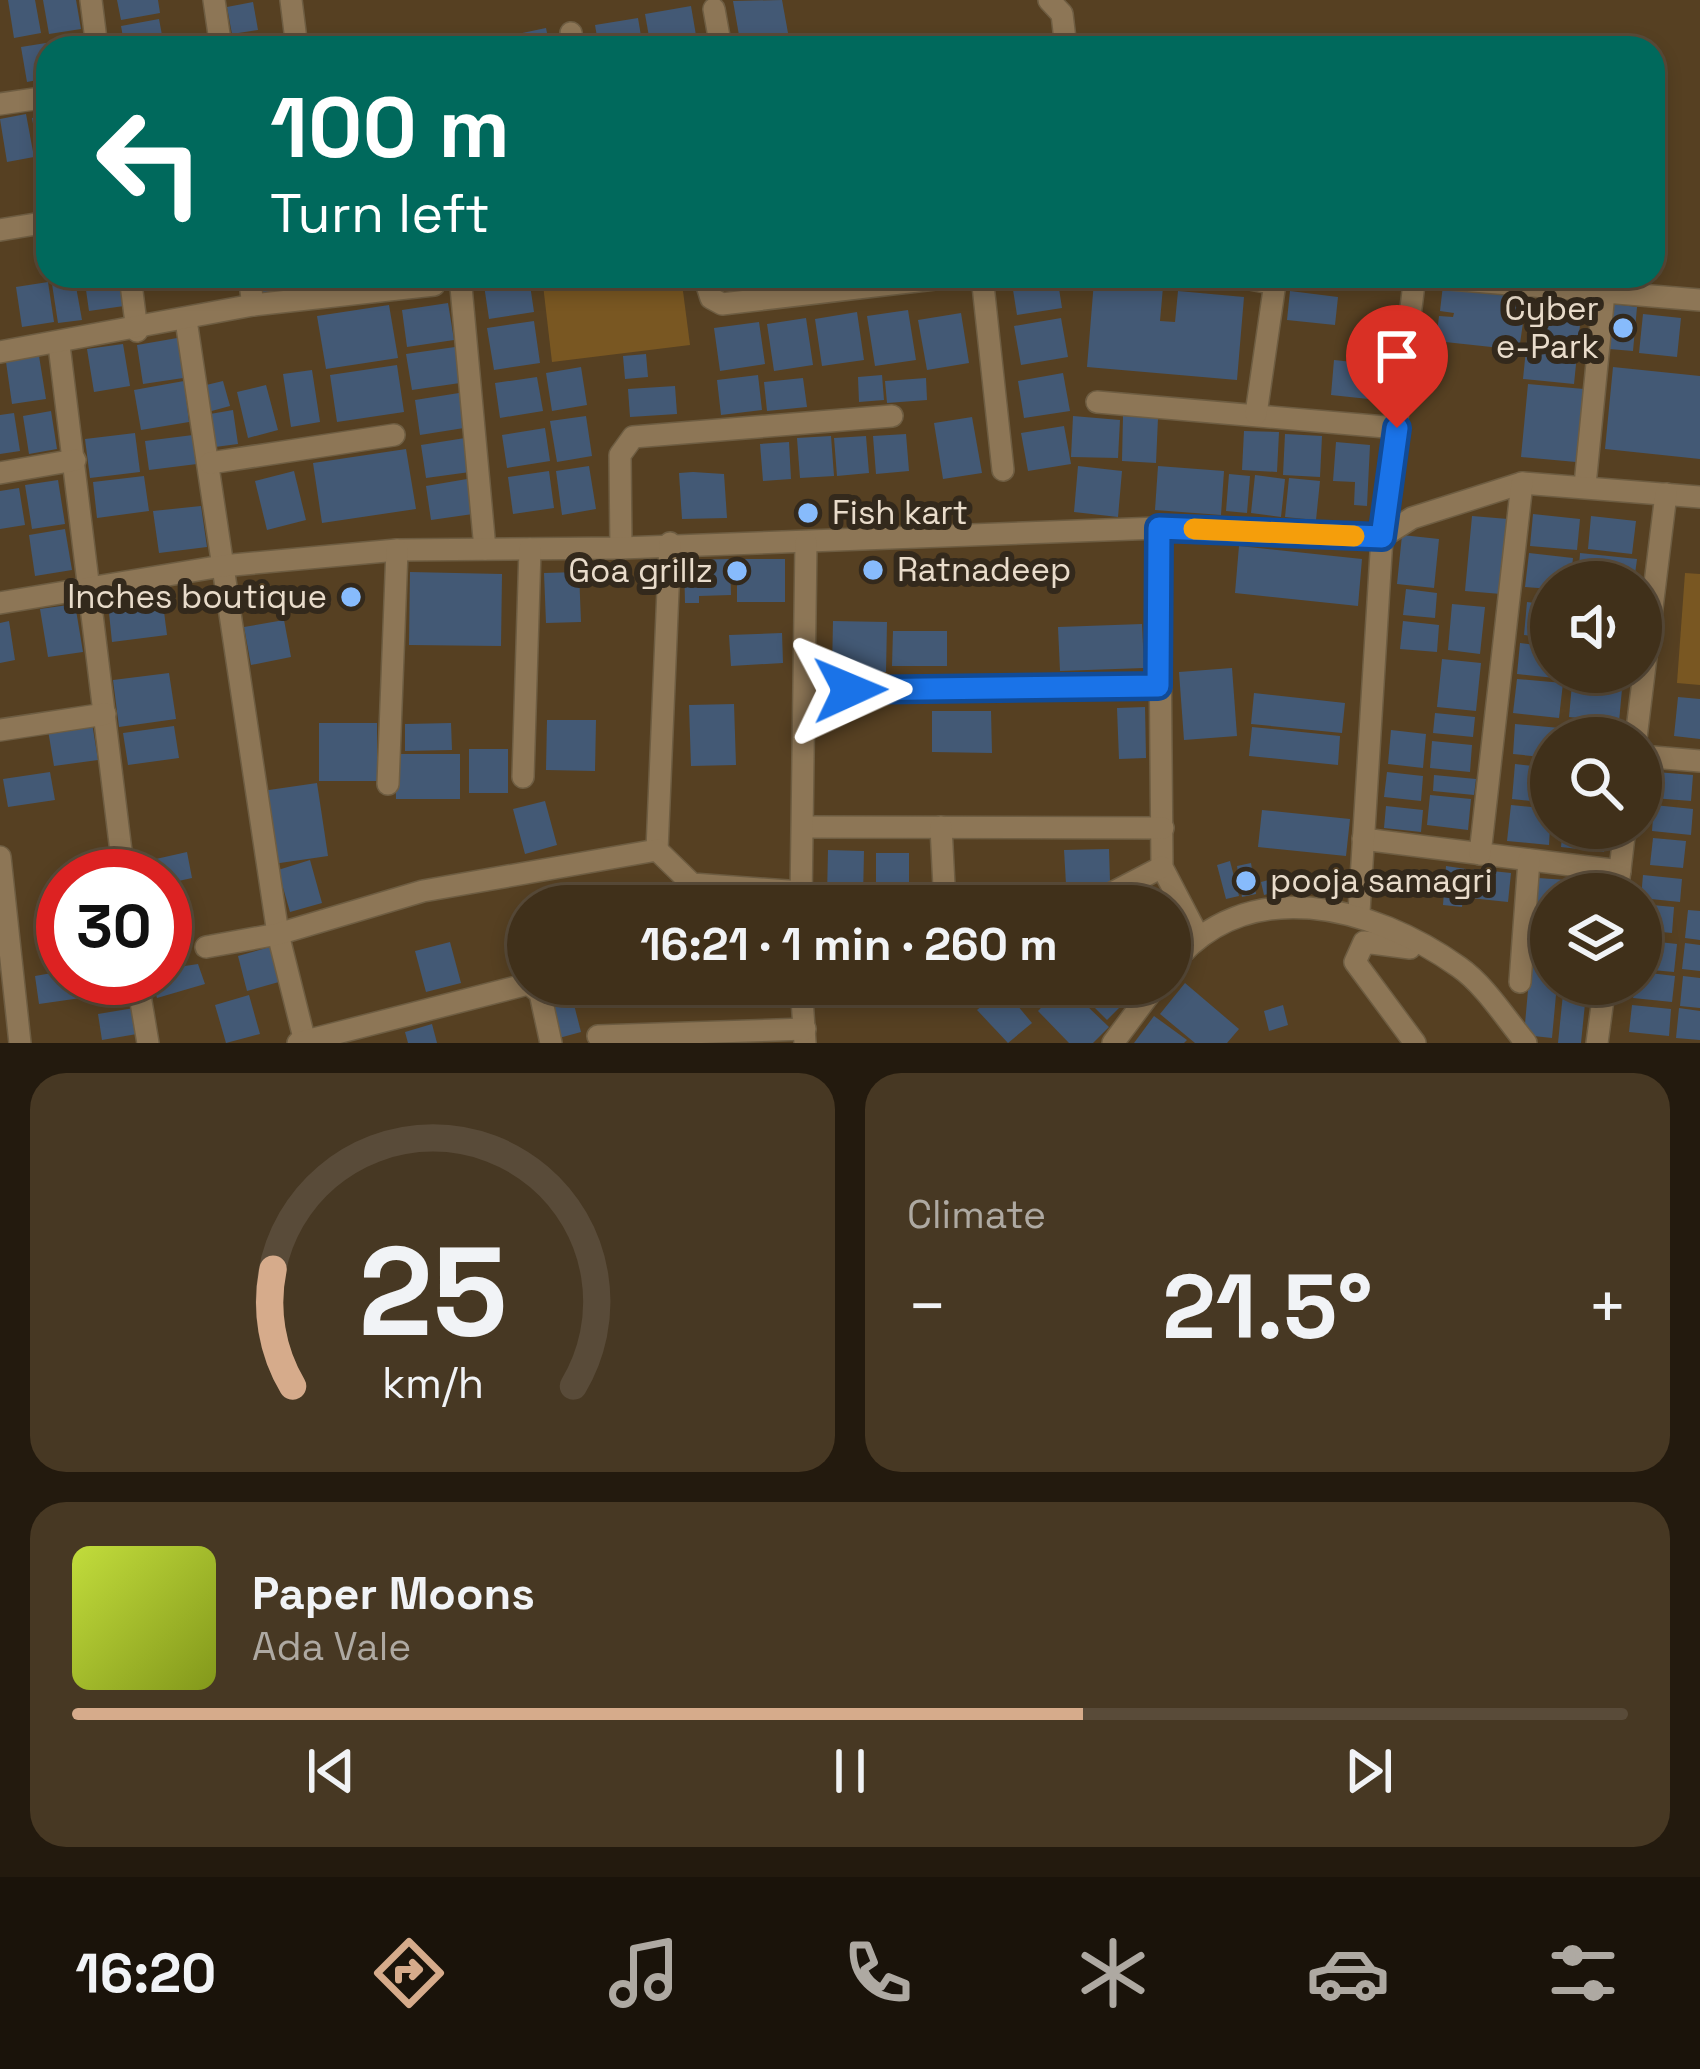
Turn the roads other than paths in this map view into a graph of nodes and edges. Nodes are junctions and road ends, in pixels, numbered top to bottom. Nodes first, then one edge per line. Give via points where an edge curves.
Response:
1 (91, 0) edge
2 (214, 0) edge
3 (291, 0) edge
4 (1048, 0) edge
5 (714, 9) dead end
6 (96, 36) edge
7 (218, 36) edge
8 (296, 36) edge
9 (719, 36) edge
10 (1064, 36) edge
11 (36, 100) edge
12 (0, 104) edge
13 (36, 224) edge
14 (0, 230) edge
15 (132, 288) edge
16 (251, 288) edge
17 (407, 288) edge
18 (461, 288) edge
19 (708, 288) edge
20 (858, 288) edge
21 (983, 288) edge
22 (1275, 288) edge
23 (1414, 288) edge
24 (1548, 288) edge
25 (1604, 293) junction
26 (1700, 300) edge
27 (253, 305) junction
28 (186, 320) junction
29 (137, 331) junction
30 (59, 345) junction
31 (0, 352) edge
32 (1097, 402) dead end
33 (1256, 414) junction
34 (892, 416) dead end
35 (1397, 428) junction
36 (394, 434) dead end
37 (75, 460) junction
38 (210, 463) junction
39 (1003, 470) dead end
40 (0, 472) edge
41 (1522, 483) junction
42 (1585, 484) junction
43 (1666, 494) junction
44 (1700, 496) edge
45 (1159, 528) junction
46 (1382, 537) junction
47 (806, 542) junction
48 (670, 543) junction
49 (621, 548) junction
50 (485, 549) junction
51 (530, 549) junction
52 (397, 550) junction
53 (222, 566) junction
54 (90, 589) junction
55 (0, 603) edge
56 (1158, 686) junction
57 (806, 690) junction
58 (106, 714) junction
59 (1639, 717) edge
60 (0, 730) edge
61 (1662, 758) edge
62 (1700, 761) edge
63 (523, 777) dead end
64 (388, 784) dead end
65 (803, 827) junction
66 (941, 827) junction
67 (1163, 828) junction
68 (1363, 839) junction
69 (121, 849) edge
70 (657, 850) junction
71 (1480, 854) junction
72 (0, 857) edge
73 (1529, 860) junction
74 (1162, 867) junction
75 (1579, 873) edge
76 (699, 885) edge
77 (801, 885) edge
78 (944, 885) edge
79 (1128, 885) edge
80 (1359, 912) junction
81 (278, 934) junction
82 (1198, 936) junction
83 (1191, 944) edge
84 (206, 947) dead end
85 (1437, 955) junction
86 (1520, 982) dead end
87 (507, 990) edge
88 (142, 1005) edge
89 (543, 1005) edge
90 (803, 1005) edge
91 (1141, 1005) edge
92 (1602, 1005) edge
93 (598, 1036) dead end
94 (805, 1036) edge
95 (301, 1042) edge
96 (20, 1043) edge
97 (148, 1043) edge
98 (551, 1043) edge
99 (1113, 1043) edge
100 (1415, 1043) edge
101 (1526, 1043) edge
102 (1597, 1043) edge

1 - 6 street
2 - 7 street
3 - 8 street
4 - 10 street via 1061,14
5 - 9 street
11 - 12 street
13 - 14 street
15 - 29 street
16 - 27 street
17 - 27 street
18 - 50 street
19 - 20 street via 722,304
21 - 39 street
22 - 33 street
23 - 35 street
24 - 25 street
25 - 26 street
25 - 42 street
27 - 28 street
28 - 29 street
28 - 38 street
29 - 30 street
30 - 31 street
30 - 37 street
32 - 33 street
33 - 35 street
34 - 49 street via 633,437 620,455
35 - 46 street
36 - 38 street
37 - 40 street
37 - 54 street
38 - 53 street
41 - 42 street
41 - 46 street via 1412,518
41 - 71 street
42 - 43 street
43 - 44 street
43 - 59 street
45 - 46 street
45 - 47 street
45 - 56 street
46 - 68 street
47 - 48 street
47 - 57 street
48 - 49 street
48 - 70 street
49 - 51 street
50 - 51 street
50 - 52 street
51 - 63 street
52 - 53 street
52 - 64 street
53 - 54 street
53 - 81 street
54 - 55 street
54 - 58 street
56 - 57 street
56 - 67 street
57 - 65 street
58 - 60 street
58 - 69 street
61 - 62 street
65 - 66 street
65 - 77 street
66 - 67 street
66 - 78 street
67 - 74 street
68 - 71 street
68 - 80 street
70 - 76 street
70 - 81 street via 423,891
71 - 73 street
72 - 96 street
73 - 75 street
73 - 86 street
74 - 79 street
74 - 82 street
80 - 82 street via 1242,914
80 - 85 street
81 - 84 street
81 - 95 street
82 - 83 street
85 - 100 street via 1376,940 1356,950 1359,973
85 - 101 street via 1462,968
87 - 95 street
88 - 97 street
89 - 98 street
90 - 94 street
91 - 99 street
92 - 102 street
93 - 94 street

